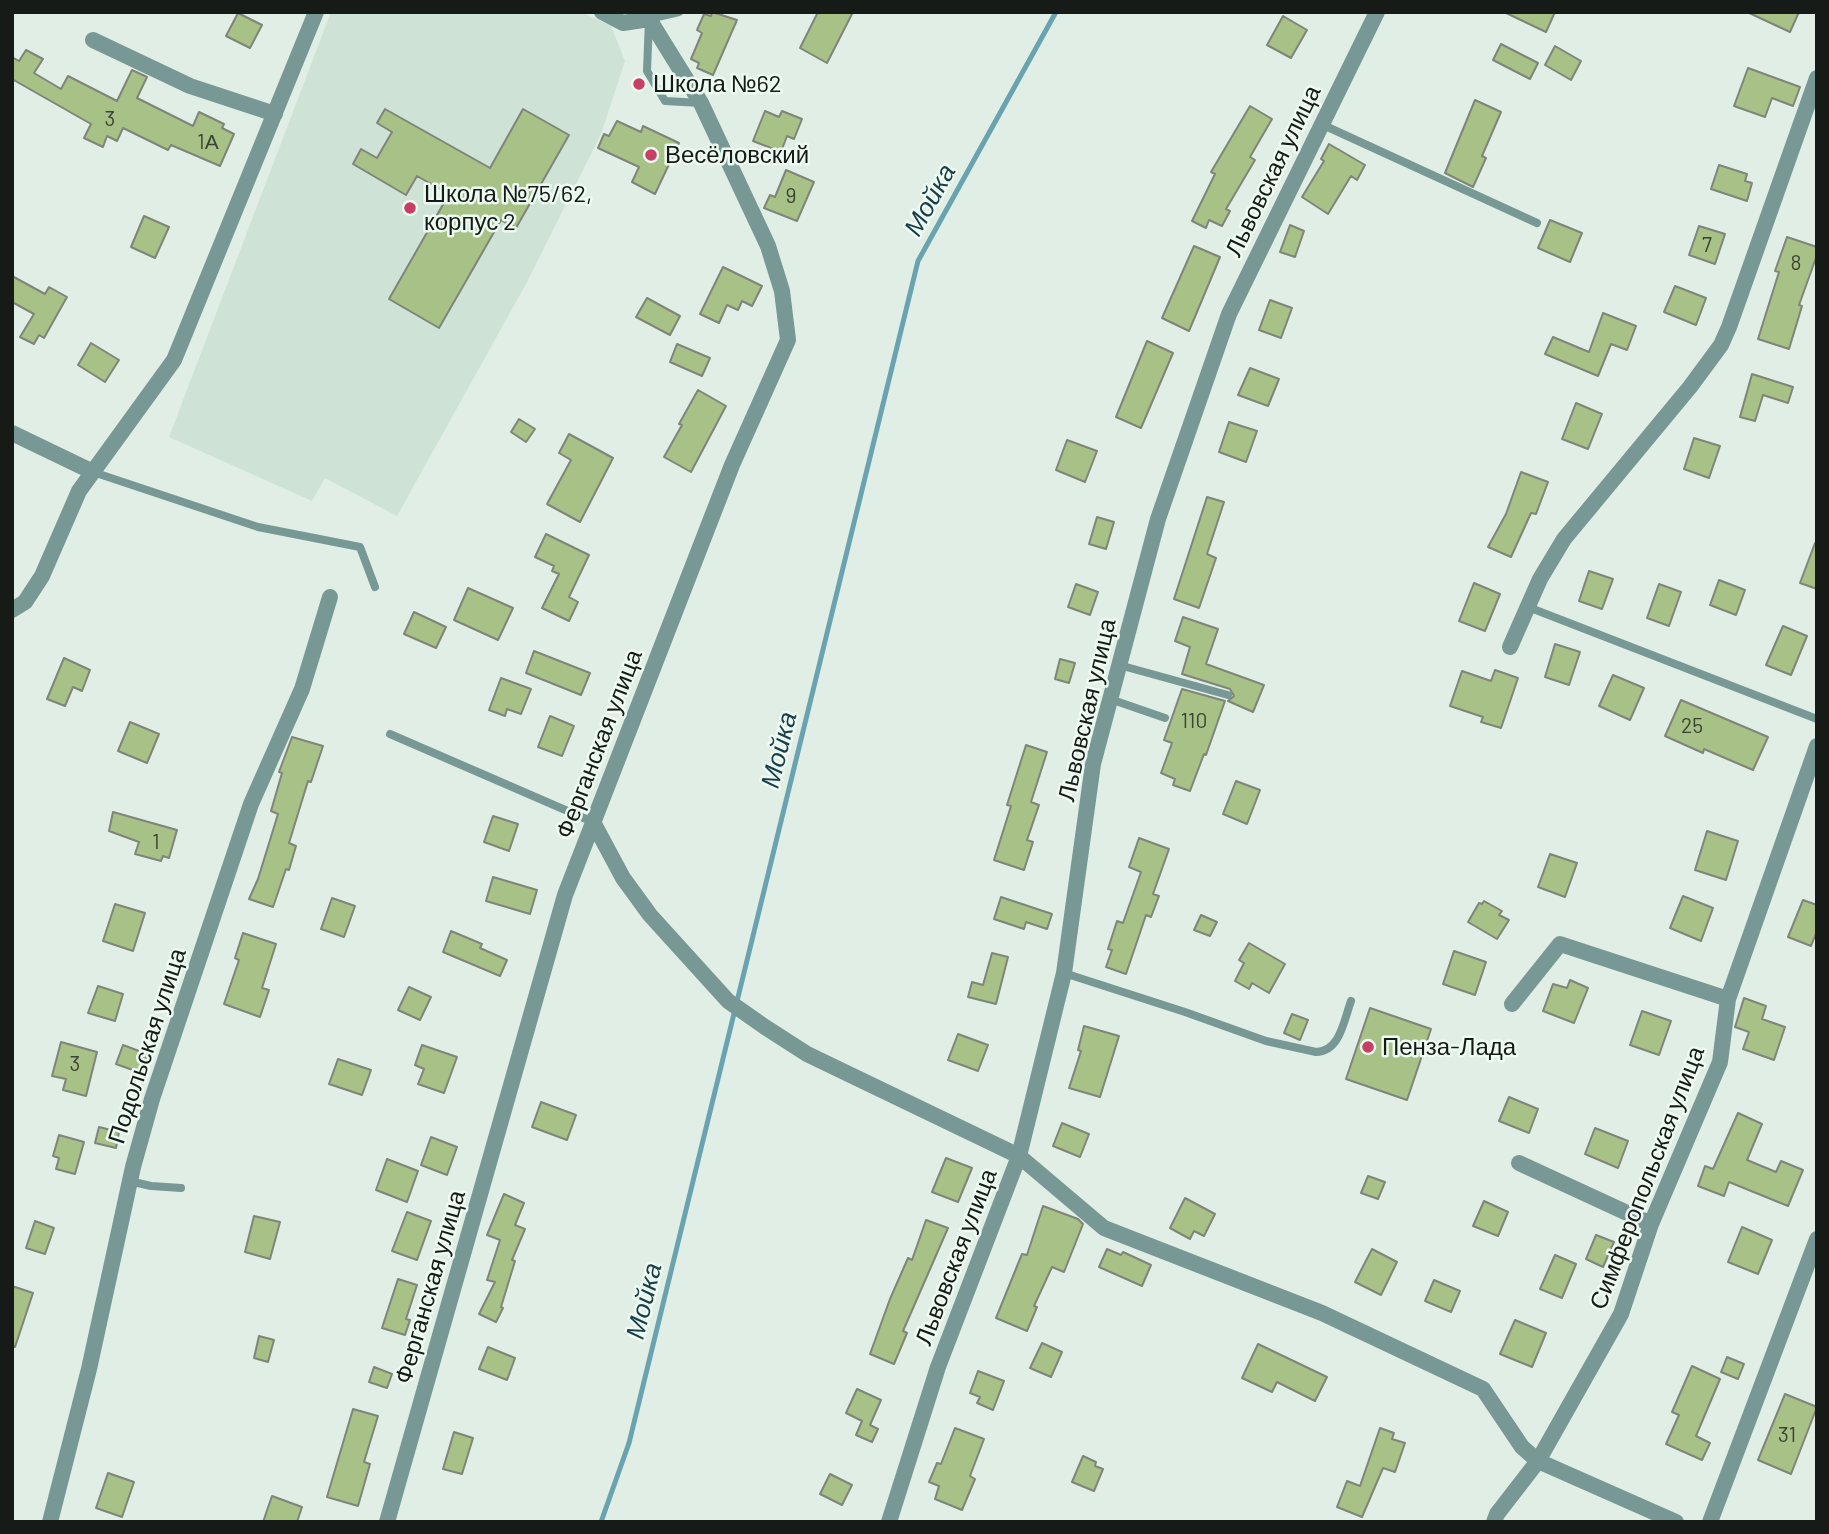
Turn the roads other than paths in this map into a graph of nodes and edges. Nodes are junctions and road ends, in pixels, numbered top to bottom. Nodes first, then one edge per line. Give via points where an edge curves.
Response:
1 (316, 12) edge
2 (602, 12) edge
3 (679, 12) edge
4 (1377, 12) edge
5 (649, 16) edge
6 (93, 40) dead end
7 (1817, 78) edge
8 (701, 103) junction
9 (275, 114) junction
10 (1321, 124) junction
11 (1537, 223) dead end
12 (12, 433) edge
13 (93, 472) junction
14 (375, 587) dead end
15 (330, 597) dead end
16 (1528, 607) junction
17 (12, 610) edge
18 (1510, 647) dead end
19 (1119, 665) junction
20 (1228, 695) dead end
21 (1110, 699) junction
22 (1166, 718) dead end
23 (1817, 719) edge
24 (390, 734) dead end
25 (1817, 747) edge
26 (593, 822) junction
27 (1064, 973) junction
28 (1728, 999) junction
29 (1350, 1001) dead end
30 (1512, 1004) dead end
31 (1019, 1156) junction
32 (1519, 1164) dead end
33 (129, 1181) junction
34 (180, 1188) dead end
35 (1651, 1224) junction
36 (1817, 1239) edge
37 (1538, 1461) junction
38 (50, 1522) edge
39 (387, 1522) edge
40 (888, 1522) edge
41 (1494, 1522) edge
42 (1676, 1522) edge
43 (1710, 1522) edge

1 - 9 street
2 - 5 street via 623,23
3 - 5 lane
4 - 10 street, Львовская улица
5 - 8 street, Ферганская улица
5 - 8 lane via 648,71 665,101
6 - 9 street via 190,86
7 - 16 street via 1721,345 1564,539
8 - 26 street, Ферганская улица via 768,246 782,291 788,340 732,465
9 - 13 street via 174,360
10 - 11 lane
10 - 19 street, Львовская улица via 1230,314 1158,519
12 - 13 street
13 - 14 lane via 258,527 360,547
13 - 17 street via 79,491 42,576 25,602
15 - 33 street, Подольская улица via 302,689 251,804
16 - 18 street
16 - 23 lane
19 - 20 lane
19 - 21 street, Львовская улица
21 - 22 lane
21 - 27 street, Львовская улица via 1093,764
24 - 26 lane
25 - 28 street, Симферопольская улица
26 - 31 street via 622,878 728,1002 807,1055
26 - 39 street, Ферганская улица via 565,895
27 - 29 lane via 1266,1041 1316,1052 1335,1044
27 - 31 street, Львовская улица
28 - 30 street via 1560,944
28 - 35 street, Симферопольская улица via 1720,1062
31 - 37 street via 1104,1228 1322,1312 1483,1389 1522,1447
31 - 40 street, Львовская улица via 938,1367
32 - 35 street
33 - 34 lane
33 - 38 street, Подольская улица
35 - 37 street, Симферопольская улица via 1621,1314
36 - 43 street
37 - 41 street, Симферопольская улица
37 - 42 street

